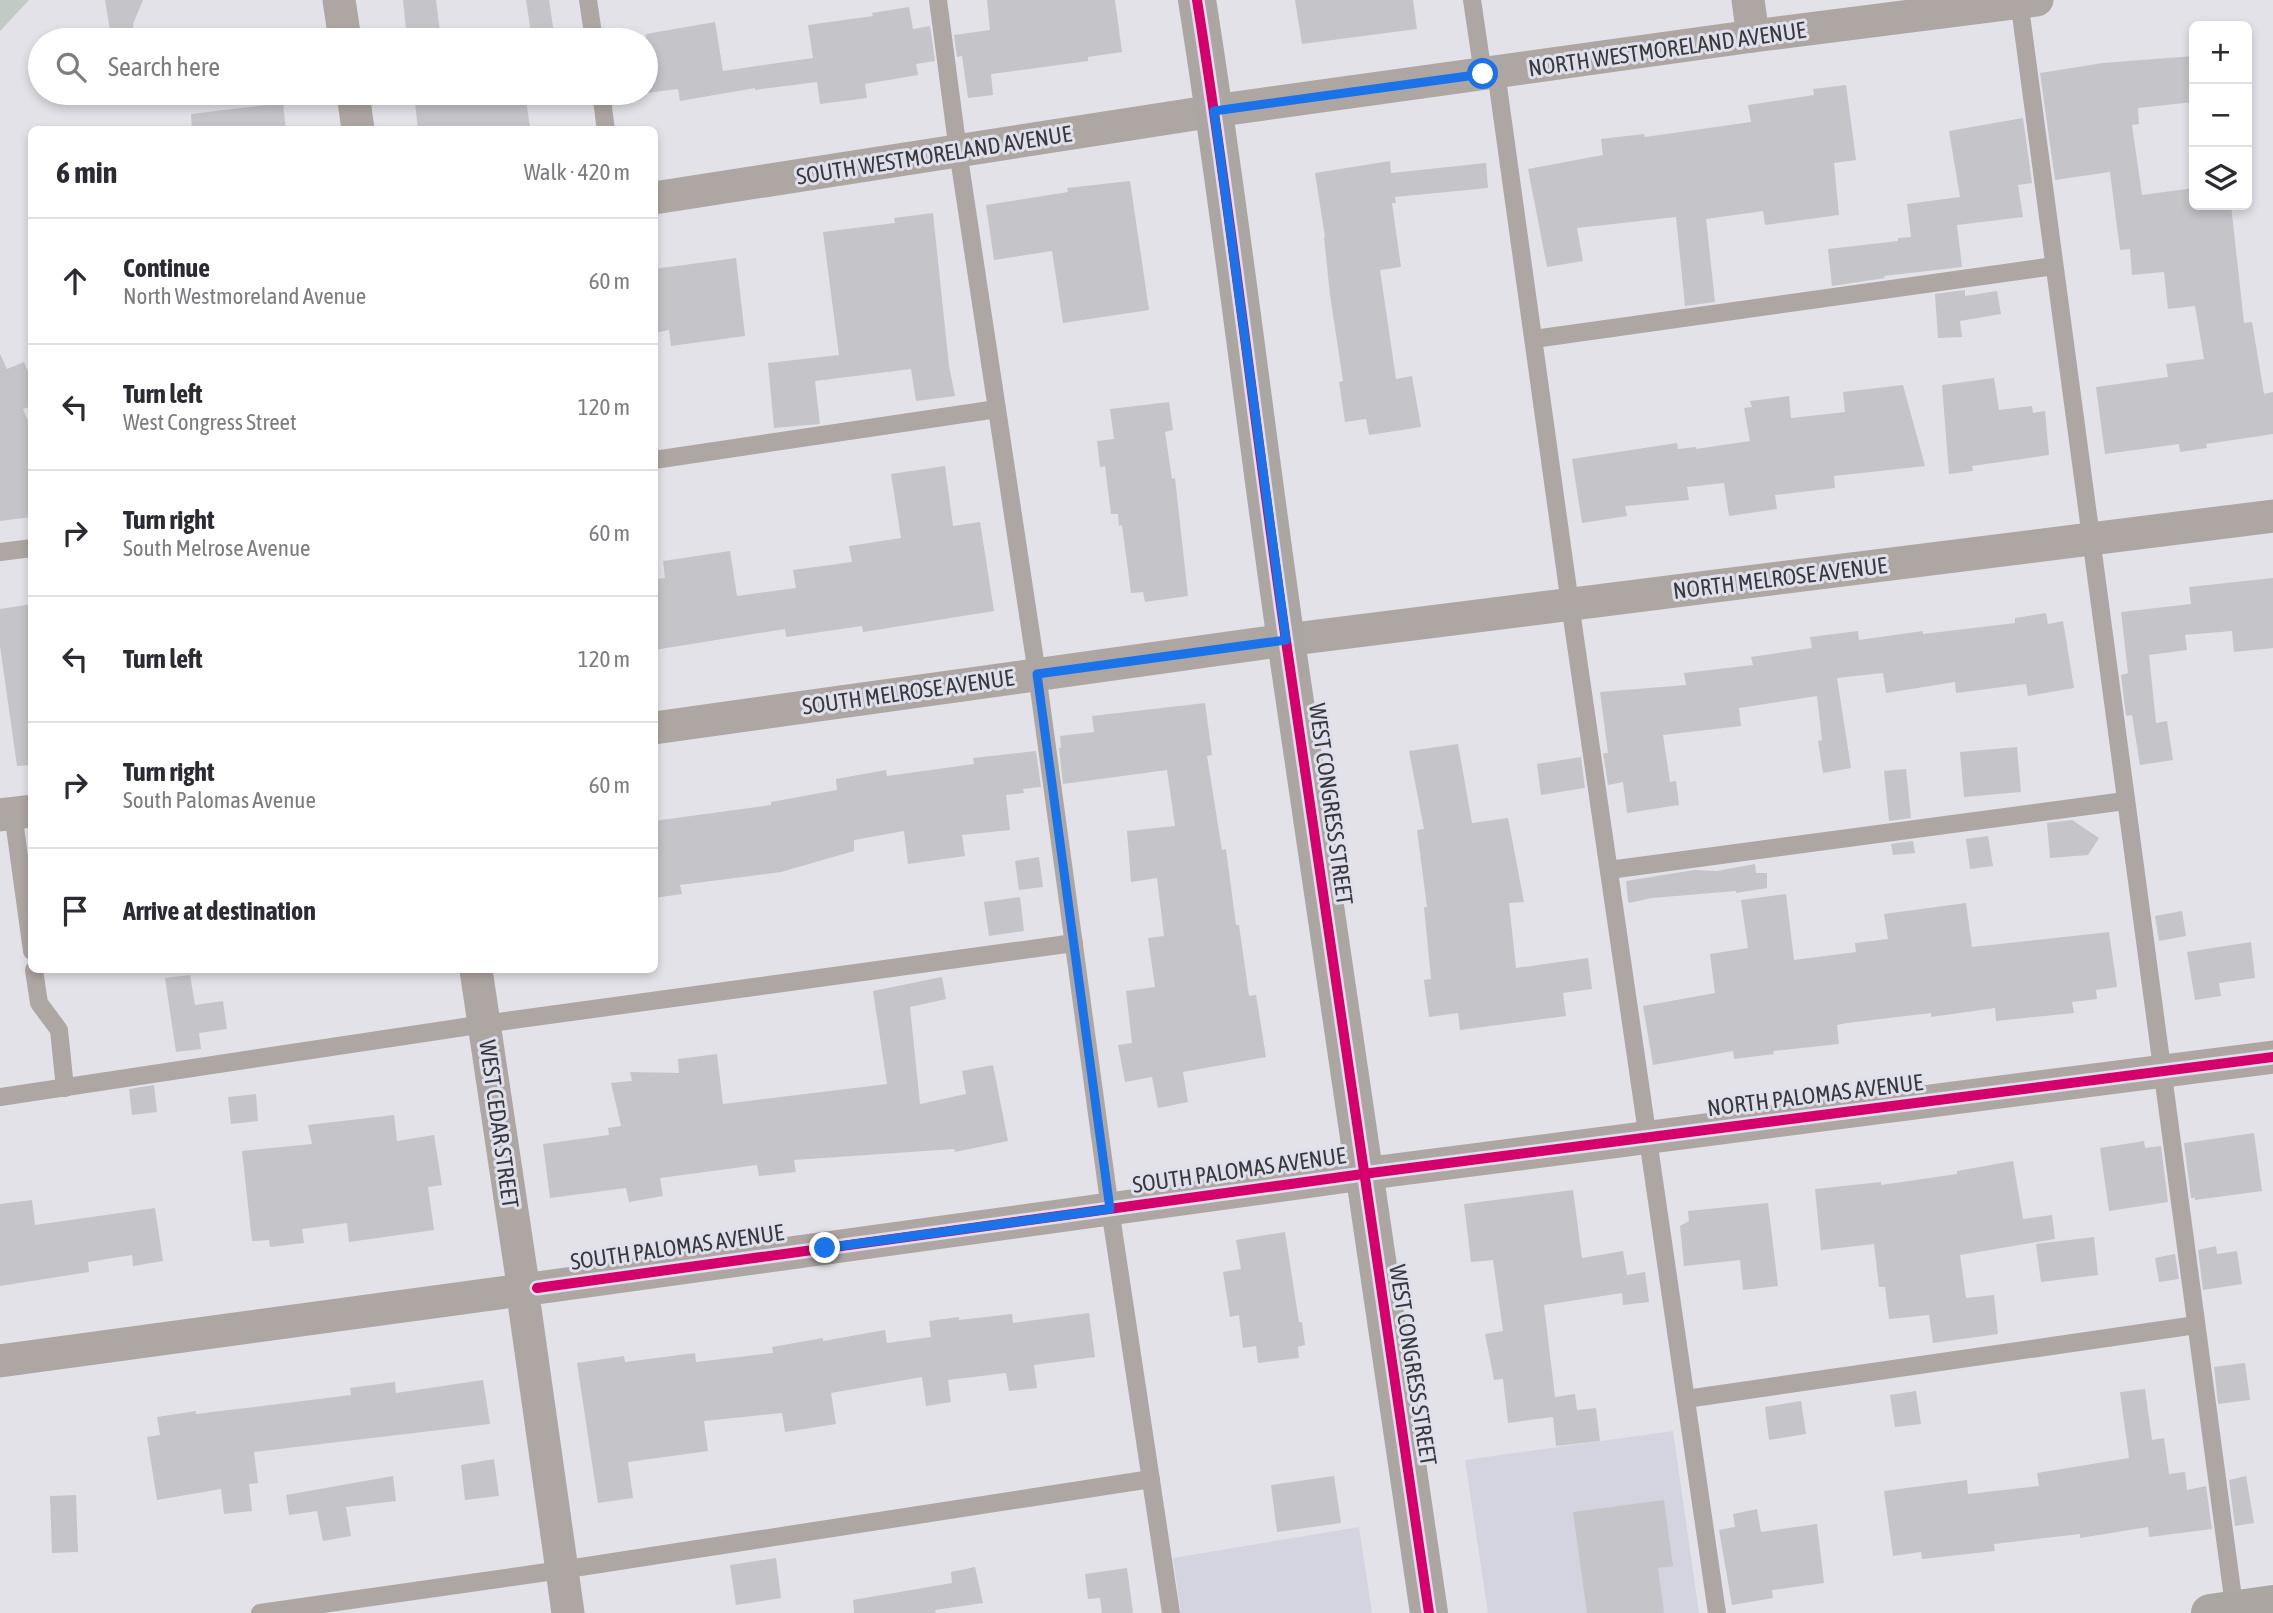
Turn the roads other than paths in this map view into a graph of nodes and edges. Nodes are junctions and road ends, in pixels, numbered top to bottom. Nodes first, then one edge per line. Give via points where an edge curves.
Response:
1 (339, 0) edge
2 (588, 0) edge
3 (938, 0) edge
4 (1197, 0) edge
5 (1472, 0) edge
6 (1748, 0) edge
7 (2025, 1) edge
8 (343, 28) edge
9 (592, 28) edge
10 (1753, 36) junction
11 (1490, 73) junction
12 (355, 105) edge
13 (603, 105) edge
14 (1214, 111) junction
15 (357, 126) edge
16 (605, 126) edge
17 (958, 151) junction
18 (658, 197) edge
19 (2054, 266) junction
20 (1534, 339) junction
21 (997, 409) junction
22 (658, 459) edge
23 (2273, 516) edge
24 (2090, 539) junction
25 (28, 548) edge
26 (0, 552) edge
27 (1570, 604) junction
28 (1286, 640) junction
29 (1037, 674) junction
30 (658, 727) edge
31 (2125, 801) junction
32 (15, 813) edge
33 (1609, 870) junction
34 (28, 919) edge
35 (1074, 943) junction
36 (34, 973) edge
37 (476, 973) edge
38 (484, 1024) junction
39 (2273, 1058) edge
40 (2162, 1072) junction
41 (65, 1087) junction
42 (0, 1097) edge
43 (1648, 1137) junction
44 (1363, 1174) junction
45 (1110, 1209) junction
46 (523, 1292) junction
47 (2196, 1325) junction
48 (0, 1361) edge
49 (1686, 1399) junction
50 (1151, 1479) junction
51 (561, 1570) junction
52 (2273, 1604) edge
53 (2227, 1612) edge
54 (260, 1613) edge
55 (568, 1613) edge
56 (1171, 1613) edge
57 (1429, 1613) edge
58 (1717, 1613) edge

1 - 8 street
2 - 9 lane
3 - 17 lane
4 - 14 main road, WEST CONGRESS STREET
5 - 11 lane
6 - 10 street
7 - 10 street, NORTH WESTMORELAND AVENUE
7 - 19 lane
10 - 11 street, NORTH WESTMORELAND AVENUE
11 - 14 street, NORTH WESTMORELAND AVENUE
11 - 20 lane
12 - 15 street
13 - 16 lane
14 - 17 street, SOUTH WESTMORELAND AVENUE
14 - 28 main road, WEST CONGRESS STREET
17 - 18 street, SOUTH WESTMORELAND AVENUE
17 - 21 lane
19 - 20 lane
19 - 24 lane
20 - 27 lane
21 - 22 lane
21 - 29 lane
23 - 24 street, NORTH MELROSE AVENUE
24 - 27 street, NORTH MELROSE AVENUE
24 - 31 lane
25 - 26 lane
27 - 28 street, NORTH MELROSE AVENUE
27 - 33 lane
28 - 29 street, SOUTH MELROSE AVENUE
28 - 44 main road, WEST CONGRESS STREET
29 - 30 street, SOUTH MELROSE AVENUE
29 - 35 lane
31 - 33 lane
31 - 40 lane
32 - 34 lane
33 - 43 lane
35 - 38 lane
35 - 45 lane
36 - 41 lane via 39,1003 59,1030
37 - 38 street, WEST CEDAR STREET
38 - 41 lane
38 - 46 street, WEST CEDAR STREET
39 - 40 street, NORTH PALOMAS AVENUE
40 - 43 street, NORTH PALOMAS AVENUE
40 - 47 lane
41 - 42 lane
43 - 44 street, NORTH PALOMAS AVENUE
43 - 49 lane
44 - 45 street, SOUTH PALOMAS AVENUE
44 - 57 main road, WEST CONGRESS STREET
45 - 46 street, SOUTH PALOMAS AVENUE
45 - 50 lane
46 - 48 street, SOUTH PALOMAS AVENUE
46 - 51 street, WEST CEDAR STREET
47 - 49 lane
47 - 53 lane
49 - 58 lane
50 - 51 lane
50 - 56 lane
51 - 54 lane
51 - 55 street, WEST CEDAR STREET
52 - 53 main road

